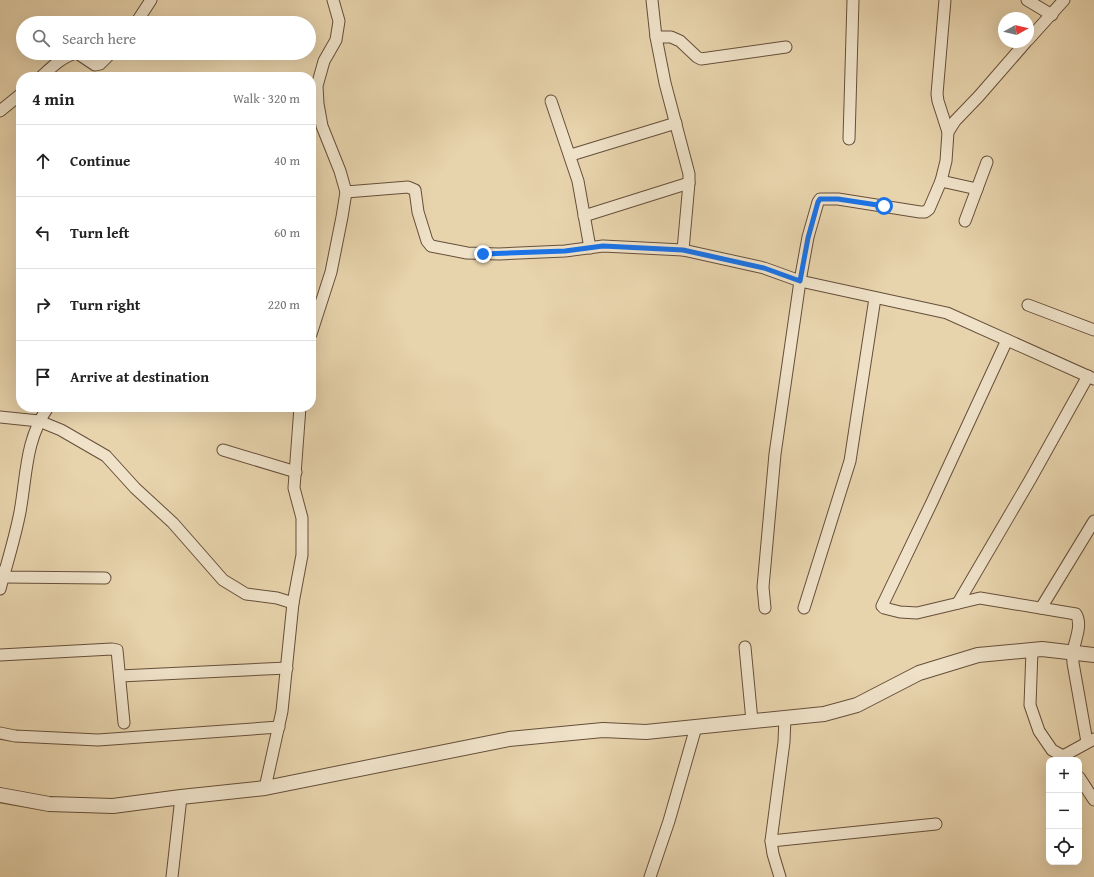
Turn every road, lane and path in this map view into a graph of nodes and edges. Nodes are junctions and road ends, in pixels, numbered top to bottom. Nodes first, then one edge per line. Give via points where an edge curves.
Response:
1 (151, 0) edge
2 (332, 0) edge
3 (652, 0) edge
4 (853, 0) edge
5 (945, 0) edge
6 (1027, 0) edge
7 (1064, 0) edge
8 (1052, 14) junction
9 (141, 16) edge
10 (1034, 33) edge
11 (656, 37) junction
12 (786, 47) dead end
13 (1021, 48) edge
14 (61, 60) edge
15 (87, 60) edge
16 (104, 60) edge
17 (47, 72) edge
18 (316, 93) edge
19 (16, 98) edge
20 (552, 101) dead end
21 (0, 111) edge
22 (316, 112) edge
23 (676, 123) junction
24 (948, 132) junction
25 (849, 138) dead end
26 (570, 155) junction
27 (987, 162) dead end
28 (940, 181) junction
29 (689, 183) junction
30 (977, 189) junction
31 (346, 192) junction
32 (584, 216) junction
33 (965, 221) dead end
34 (590, 248) junction
35 (683, 250) junction
36 (800, 281) junction
37 (875, 298) junction
38 (1028, 305) dead end
39 (316, 318) edge
40 (1094, 330) edge
41 (1007, 340) junction
42 (1091, 378) edge
43 (45, 412) edge
44 (300, 412) edge
45 (0, 417) edge
46 (39, 421) junction
47 (223, 450) dead end
48 (296, 472) junction
49 (1094, 521) edge
50 (2, 574) edge
51 (105, 578) dead end
52 (0, 589) edge
53 (293, 603) junction
54 (958, 603) junction
55 (764, 608) dead end
56 (804, 608) dead end
57 (1041, 608) junction
58 (745, 648) dead end
59 (1032, 650) junction
60 (1073, 653) junction
61 (0, 655) edge
62 (1094, 655) edge
63 (287, 668) junction
64 (120, 676) junction
65 (785, 717) junction
66 (752, 720) junction
67 (124, 723) dead end
68 (696, 726) junction
69 (279, 727) junction
70 (0, 733) edge
71 (1090, 741) edge
72 (1062, 757) edge
73 (1066, 757) edge
74 (1082, 782) edge
75 (265, 788) junction
76 (0, 795) edge
77 (181, 797) junction
78 (1094, 800) edge
79 (936, 824) dead end
80 (771, 841) junction
81 (172, 877) edge
82 (650, 877) edge
83 (780, 877) edge

1 - 9 street
2 - 18 street via 339,21 336,40 324,61
3 - 11 street
4 - 25 street
5 - 24 street via 937,94
6 - 8 street
7 - 8 street
8 - 10 street
11 - 12 street via 671,37 680,41 701,59
11 - 23 street
13 - 24 street
14 - 17 street
15 - 16 street via 95,65
19 - 21 street
20 - 26 street
22 - 31 street
23 - 26 street
23 - 29 street
24 - 28 street via 946,161
26 - 32 street
27 - 30 street
28 - 30 street
28 - 36 street via 931,206 925,212 838,199 820,199 808,238
29 - 32 street
29 - 35 street
30 - 33 street
31 - 34 street via 408,187 415,190 418,212 427,241 432,246 467,253 499,254
31 - 39 street via 331,272
32 - 34 street
34 - 35 street via 603,246
35 - 36 street via 764,268
36 - 37 street
36 - 55 street via 775,454 763,587
37 - 41 street via 947,313
37 - 56 street via 850,461
38 - 40 street
41 - 42 street
41 - 54 street via 882,606 892,611 917,613
42 - 54 street
43 - 46 street
44 - 48 street
45 - 46 street
46 - 50 street via 30,445 20,512
46 - 53 street via 61,430 106,456 172,523 223,580 246,594
47 - 48 street
48 - 53 street via 294,488 302,518 302,555
49 - 57 street
50 - 51 street
50 - 52 street
53 - 63 street
54 - 57 street via 980,598
57 - 60 street via 1076,614 1077,637
58 - 66 street
59 - 60 street
59 - 65 street via 978,655 919,673 857,705 824,714
59 - 72 street via 1030,705 1039,731 1052,750
60 - 62 street
60 - 71 street
61 - 64 street via 112,649 117,650
63 - 64 street
63 - 69 street
64 - 67 street
65 - 66 street
65 - 80 street
66 - 68 street
68 - 75 street via 646,732 603,730 509,738
68 - 82 street
69 - 70 street via 98,740
69 - 75 street
71 - 73 street
74 - 78 street
75 - 77 street
76 - 77 street via 48,804 113,806
77 - 81 street
79 - 80 street
80 - 83 street

